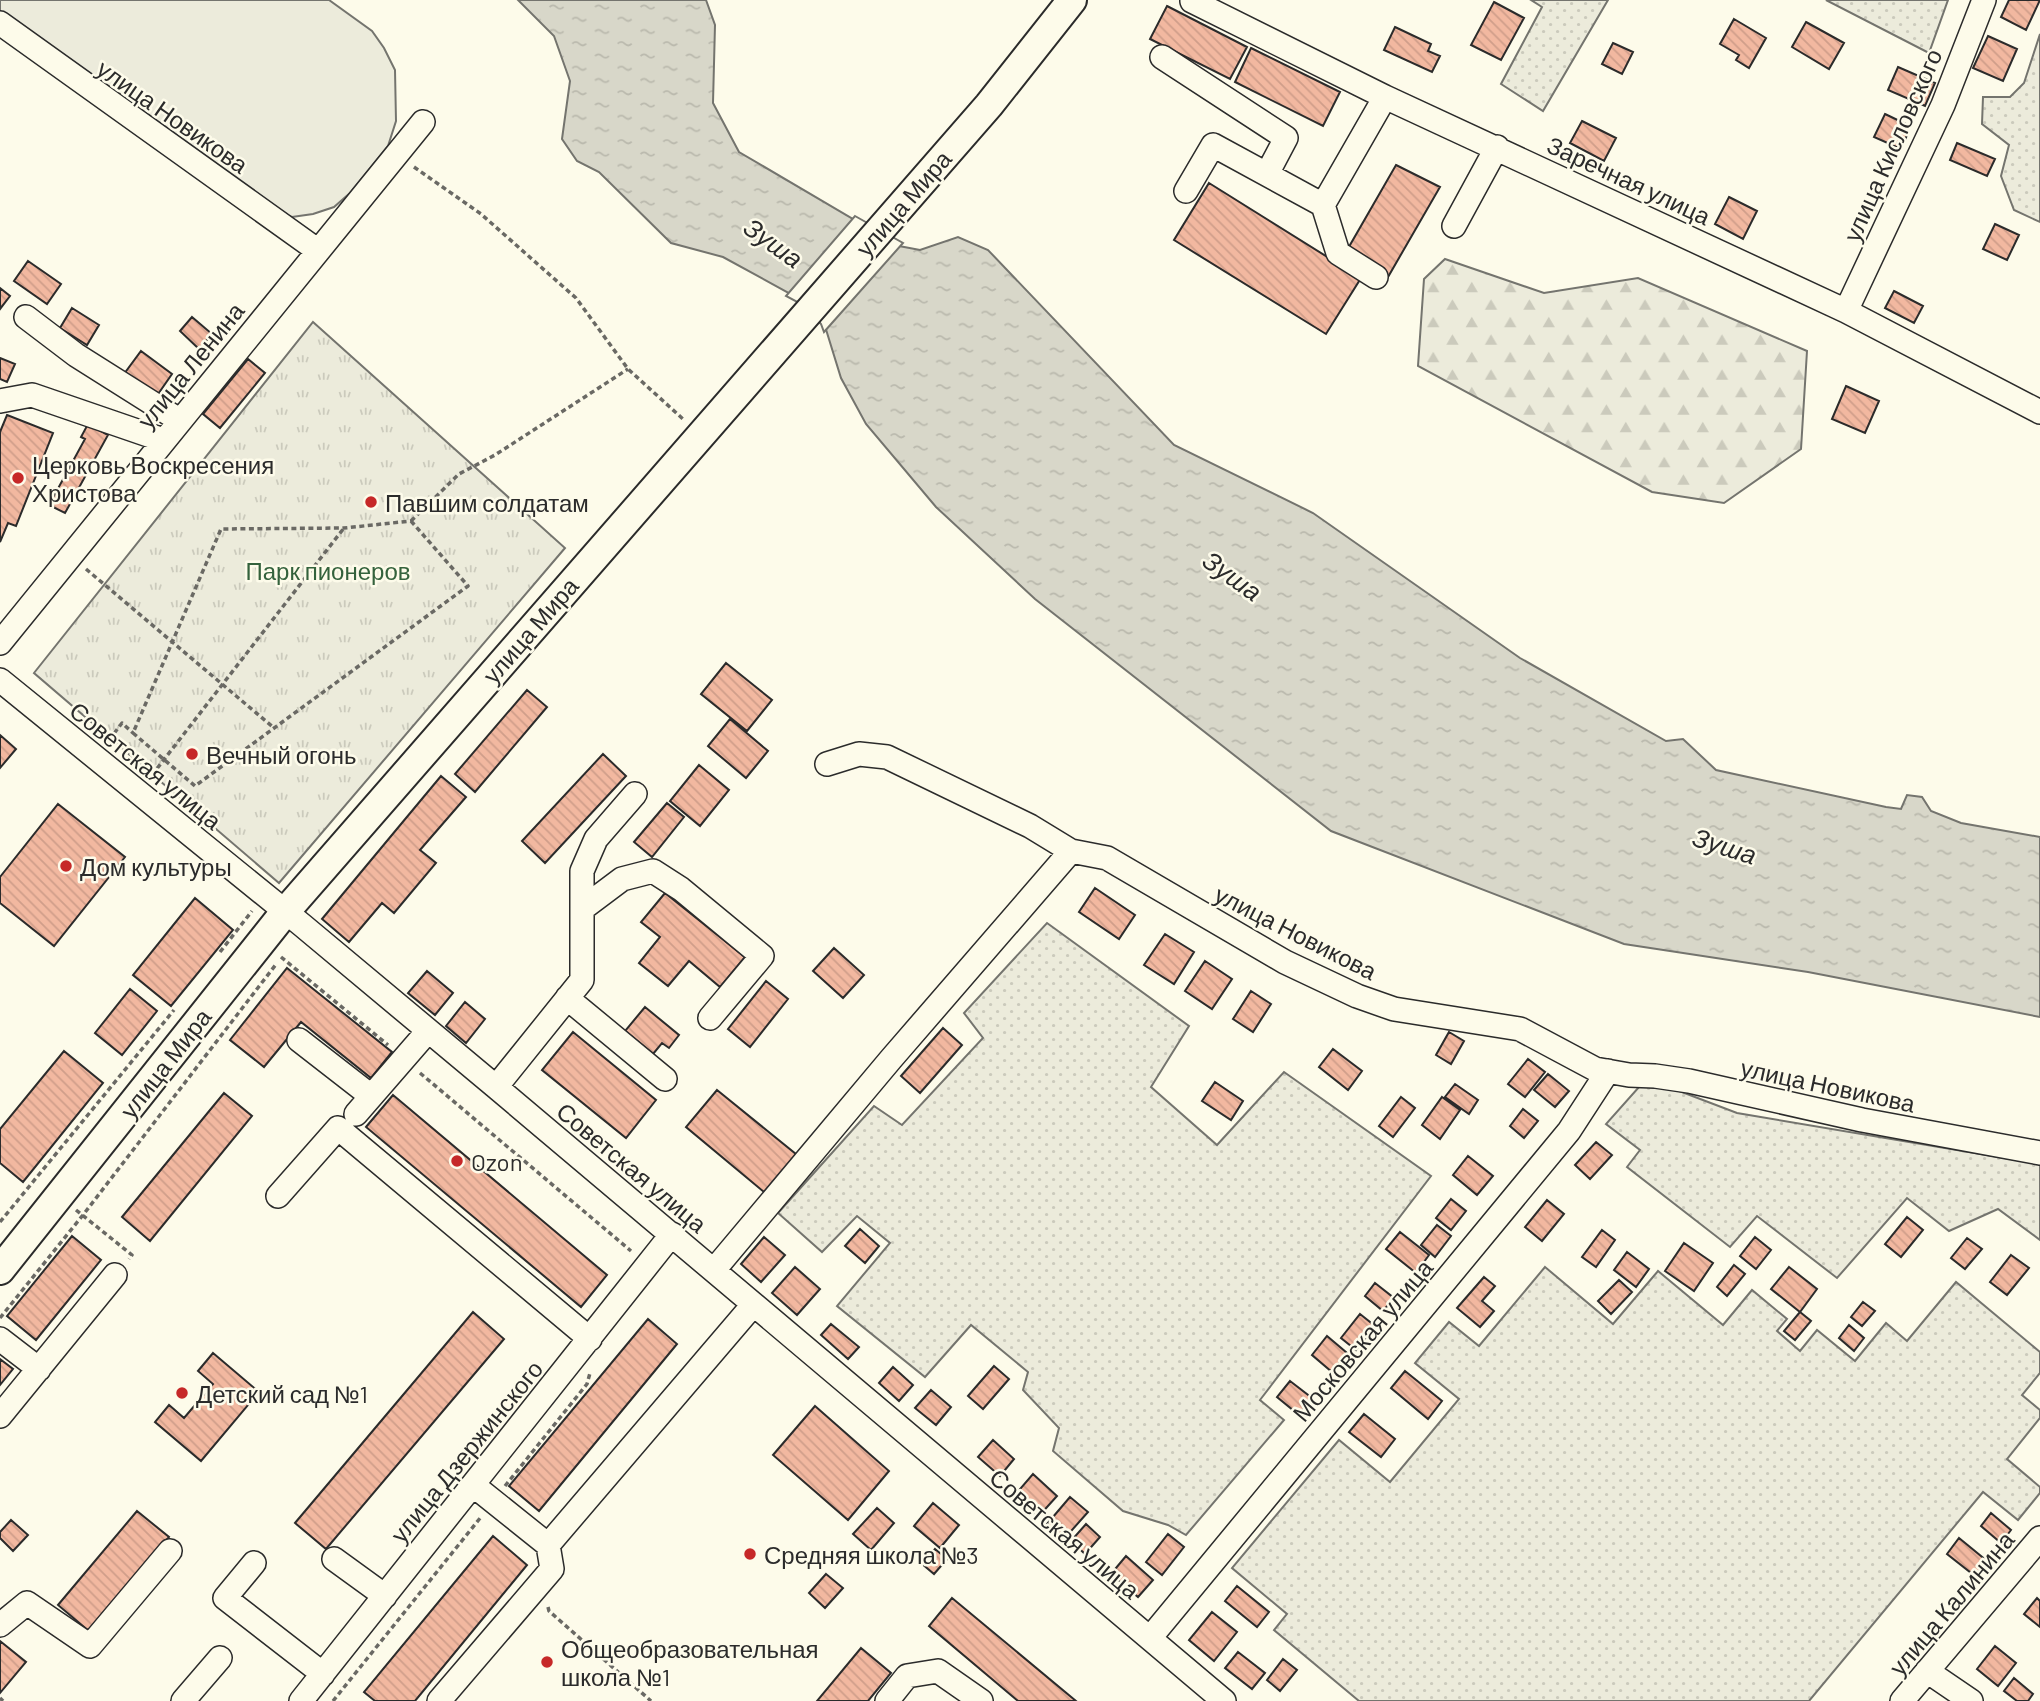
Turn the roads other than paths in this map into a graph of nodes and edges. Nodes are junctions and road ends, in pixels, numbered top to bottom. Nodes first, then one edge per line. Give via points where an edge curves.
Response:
1 (1072, 0) edge
2 (1984, 0) edge
3 (1192, 1) edge
4 (0, 23) edge
5 (1162, 57) dead end
6 (1385, 97) junction
7 (423, 122) dead end
8 (1497, 147) junction
9 (1267, 174) junction
10 (1186, 191) dead end
11 (1323, 205) junction
12 (1454, 226) dead end
13 (317, 250) junction
14 (1376, 276) dead end
15 (1846, 310) junction
16 (26, 317) dead end
17 (0, 401) edge
18 (2040, 412) edge
19 (179, 420) junction
20 (163, 440) junction
21 (0, 643) edge
22 (0, 680) edge
23 (827, 764) dead end
24 (635, 794) dead end
25 (1071, 851) junction
26 (275, 904) junction
27 (582, 909) junction
28 (567, 998) junction
29 (710, 1018) dead end
30 (428, 1031) junction
31 (299, 1040) dead end
32 (1608, 1072) junction
33 (665, 1079) dead end
34 (495, 1087) junction
35 (371, 1096) junction
36 (356, 1114) dead end
37 (2040, 1153) edge
38 (278, 1196) dead end
39 (673, 1234) junction
40 (0, 1270) edge
41 (714, 1270) junction
42 (115, 1275) road end
43 (753, 1305) junction
44 (0, 1339) edge
45 (590, 1339) junction
46 (39, 1369) junction
47 (0, 1416) edge
48 (473, 1485) junction
49 (2040, 1538) edge
50 (548, 1545) junction
51 (170, 1551) dead end
52 (334, 1559) dead end
53 (254, 1563) dead end
54 (385, 1596) junction
55 (0, 1625) edge
56 (1150, 1638) junction
57 (220, 1658) dead end
58 (1927, 1671) junction
59 (316, 1691) edge
60 (183, 1701) edge
61 (439, 1701) edge
62 (887, 1701) edge
63 (981, 1701) edge
64 (1224, 1701) edge
65 (1902, 1701) edge
66 (1971, 1701) edge

1 - 26 main road, улица Мира via 989,105 655,486
2 - 15 street, улица Кисловского via 1943,105
3 - 6 street, Заречная улица
4 - 13 street, улица Новикова
5 - 9 street via 1286,138
6 - 8 street, Заречная улица
6 - 11 street
7 - 13 street, улица Ленина
8 - 12 street
8 - 15 street, Заречная улица
9 - 10 street via 1213,145
9 - 11 street
11 - 14 street via 1338,253
13 - 19 street, улица Ленина
15 - 18 street, Заречная улица
16 - 19 street via 76,355
17 - 20 street via 32,395
19 - 20 street, улица Ленина
20 - 21 street, улица Ленина
22 - 26 street, Советская улица
23 - 25 street via 859,754 887,757 1030,826
24 - 27 street via 596,839 582,871
25 - 32 street, улица Новикова via 1107,858 1284,962 1357,996 1394,1009 1520,1030
25 - 41 street
26 - 30 street, Советская улица
26 - 40 main road, улица Мира
27 - 28 street via 582,979
27 - 29 street via 622,879 653,871 762,956
28 - 33 street
28 - 34 street
30 - 34 street, Советская улица
30 - 35 street
31 - 35 street
32 - 37 street, улица Новикова via 1689,1080 1862,1120
32 - 56 street, Московская улица via 1569,1131
34 - 39 street, Советская улица
35 - 36 street
38 - 45 street via 338,1128
39 - 41 street, Советская улица
39 - 45 street, улица Дзержинского
41 - 43 street, Советская улица
42 - 46 street
43 - 50 street
43 - 56 street, Советская улица
44 - 46 street
45 - 48 street, улица Дзержинского
46 - 47 street
48 - 50 street
48 - 54 street, улица Дзержинского
49 - 58 street, улица Калинина
50 - 61 street via 552,1569
51 - 55 street via 90,1646 27,1603
52 - 54 street
53 - 59 street via 225,1598
54 - 59 street, улица Дзержинского
56 - 64 street, Советская улица
57 - 60 street
58 - 65 street, улица Калинина
58 - 66 street
62 - 63 street via 907,1676 938,1671

